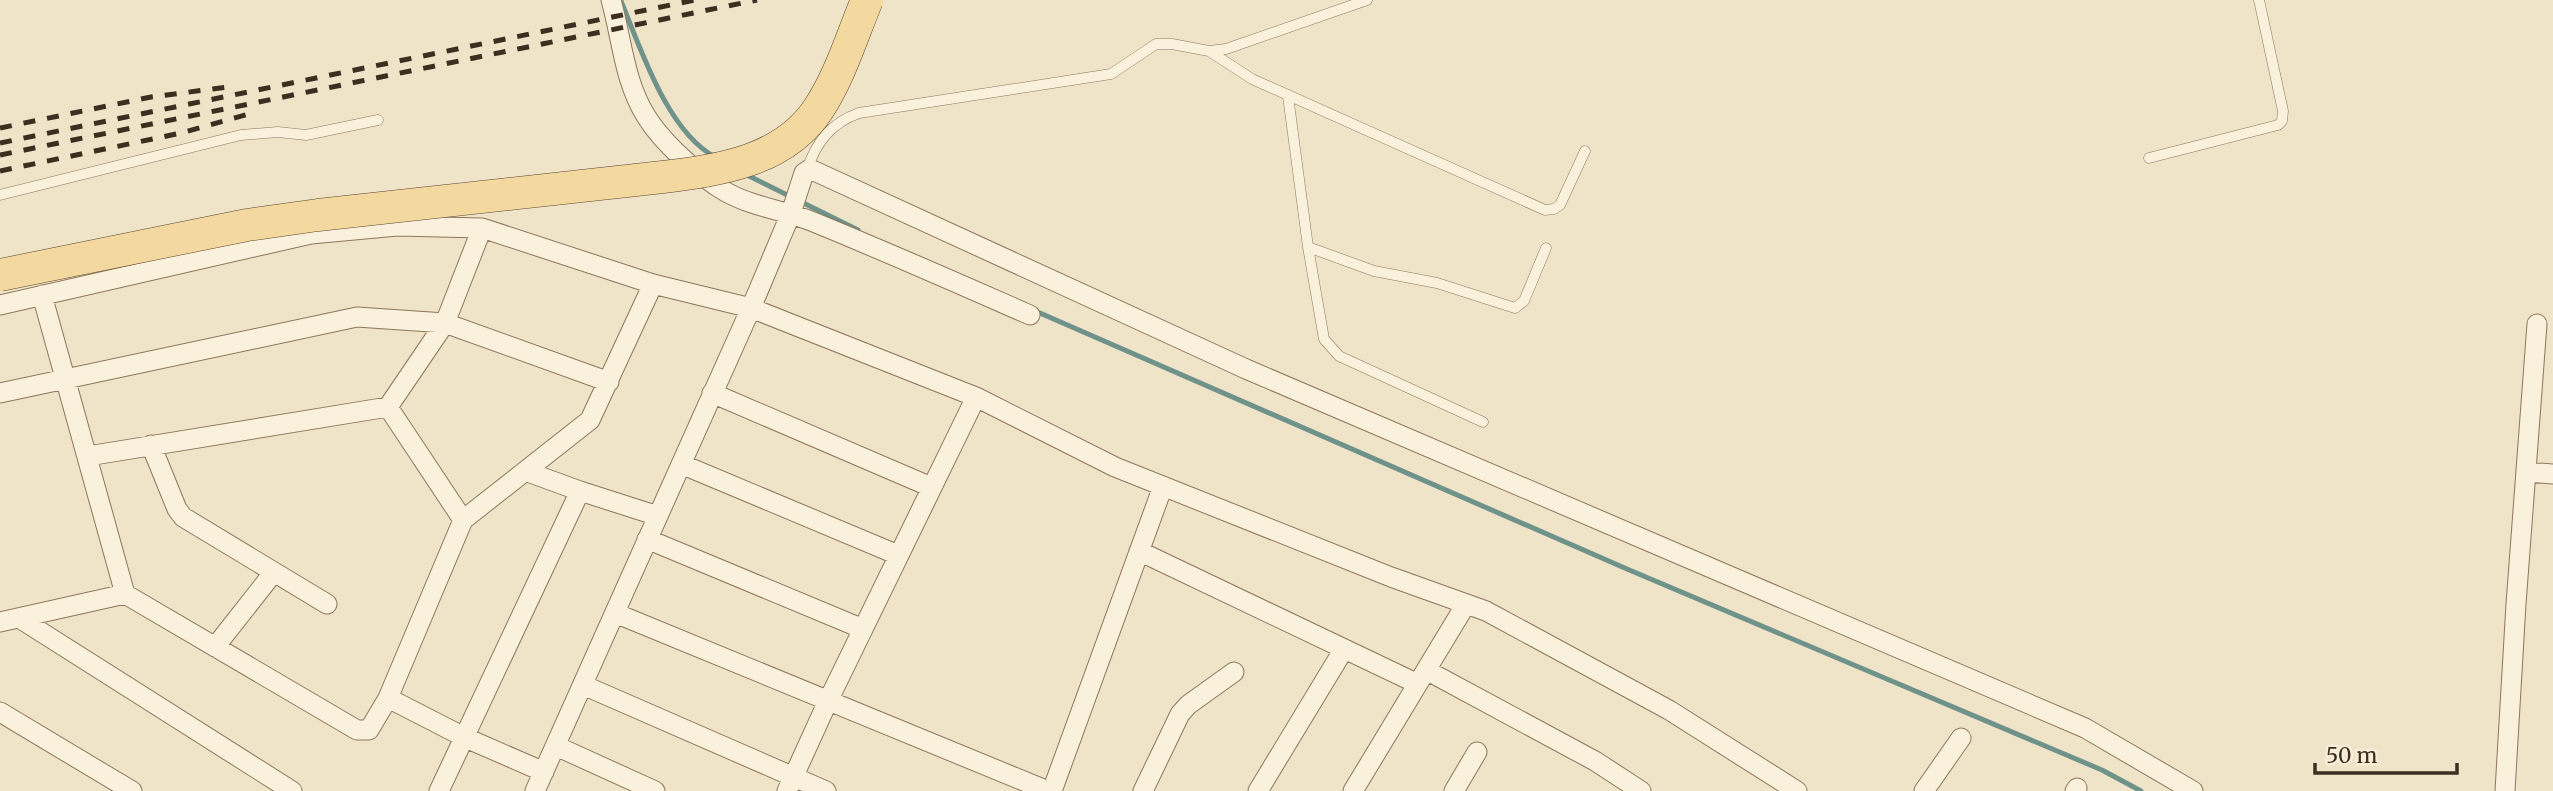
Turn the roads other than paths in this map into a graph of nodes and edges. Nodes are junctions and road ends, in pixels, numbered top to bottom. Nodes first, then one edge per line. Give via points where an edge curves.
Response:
1 (611, 0) edge
2 (867, 0) edge
3 (1367, 0) edge
4 (2259, 0) edge
5 (1209, 51) junction
6 (1288, 96) junction
7 (378, 120) dead end
8 (1586, 151) dead end
9 (2149, 158) dead end
10 (798, 194) junction
11 (0, 195) edge
12 (482, 228) junction
13 (1308, 247) junction
14 (1546, 248) dead end
15 (0, 275) edge
16 (653, 284) junction
17 (42, 296) junction
18 (0, 305) edge
19 (751, 308) junction
20 (1030, 315) dead end
21 (445, 323) junction
22 (2538, 324) dead end
23 (66, 378) junction
24 (609, 382) junction
25 (0, 393) edge
26 (712, 393) junction
27 (976, 397) junction
28 (388, 407) junction
29 (1483, 422) dead end
30 (151, 445) junction
31 (88, 456) junction
32 (681, 464) junction
33 (525, 471) junction
34 (2526, 472) junction
35 (2553, 474) edge
36 (1163, 486) junction
37 (931, 487) junction
38 (580, 491) junction
39 (658, 516) junction
40 (463, 520) junction
41 (647, 539) junction
42 (1139, 551) junction
43 (898, 555) junction
44 (274, 572) junction
45 (125, 594) junction
46 (327, 604) dead end
47 (1466, 604) junction
48 (615, 613) junction
49 (9, 620) edge
50 (863, 629) junction
51 (215, 647) junction
52 (1344, 649) junction
53 (1234, 672) dead end
54 (1422, 677) junction
55 (583, 685) junction
56 (388, 698) junction
57 (828, 701) junction
58 (0, 712) edge
59 (466, 738) junction
60 (1961, 738) dead end
61 (556, 746) junction
62 (1477, 752) dead end
63 (544, 772) junction
64 (791, 784) edge
65 (132, 791) edge
66 (292, 791) edge
67 (439, 791) edge
68 (535, 791) edge
69 (655, 791) edge
70 (826, 791) edge
71 (1050, 791) edge
72 (1143, 791) edge
73 (1258, 791) edge
74 (1353, 791) edge
75 (1454, 791) edge
76 (1642, 791) edge
77 (1797, 791) edge
78 (1924, 791) edge
79 (2193, 791) edge
80 (2505, 791) edge

1 - 10 street via 636,100 663,141 724,191 761,207
2 - 15 main road, bridge via 818,110 797,133 740,164 247,225
3 - 5 lane
4 - 9 lane via 2282,121
5 - 6 lane
5 - 10 lane via 1156,44 1111,74 847,117 830,129 814,150
6 - 8 lane via 1545,210 1560,205
6 - 13 lane
7 - 11 lane via 306,135 241,135
10 - 19 street
10 - 20 street via 881,250
10 - 79 street via 812,170 1246,369 2085,729
12 - 16 street
12 - 17 street via 397,226 311,234
12 - 21 street
13 - 14 lane via 1374,271 1437,283 1515,308 1524,301
13 - 29 lane via 1324,339 1330,349
16 - 19 street
16 - 24 street
17 - 18 street
17 - 23 street
19 - 26 street
19 - 27 street
21 - 23 street via 357,317
21 - 24 street
21 - 28 street
22 - 34 street
23 - 25 street
23 - 31 street
24 - 33 street via 583,427
26 - 32 street
26 - 37 street
27 - 36 street
27 - 37 street
28 - 30 street
28 - 40 street
30 - 31 street
30 - 44 street via 183,517
31 - 45 street
32 - 39 street
32 - 43 street
33 - 38 street
33 - 40 street
34 - 35 street
34 - 80 street
36 - 42 street
36 - 47 street
37 - 43 street
38 - 39 street
38 - 59 street
39 - 41 street
40 - 56 street
41 - 48 street
41 - 50 street
42 - 52 street
42 - 71 street
43 - 50 street
44 - 46 street
44 - 51 street
45 - 49 street
45 - 51 street
47 - 54 street
47 - 77 street via 1669,710
48 - 55 street
48 - 57 street
49 - 66 street
50 - 57 street
51 - 56 street via 357,730 372,727
52 - 54 street
52 - 73 street
53 - 72 street via 1180,714
54 - 74 street
54 - 76 street via 1595,761
55 - 61 street
55 - 64 street
56 - 59 street
57 - 64 street
57 - 71 street
58 - 65 street
59 - 63 street
59 - 67 street
60 - 78 street
61 - 63 street
61 - 69 street
62 - 75 street
63 - 68 street
64 - 70 street

